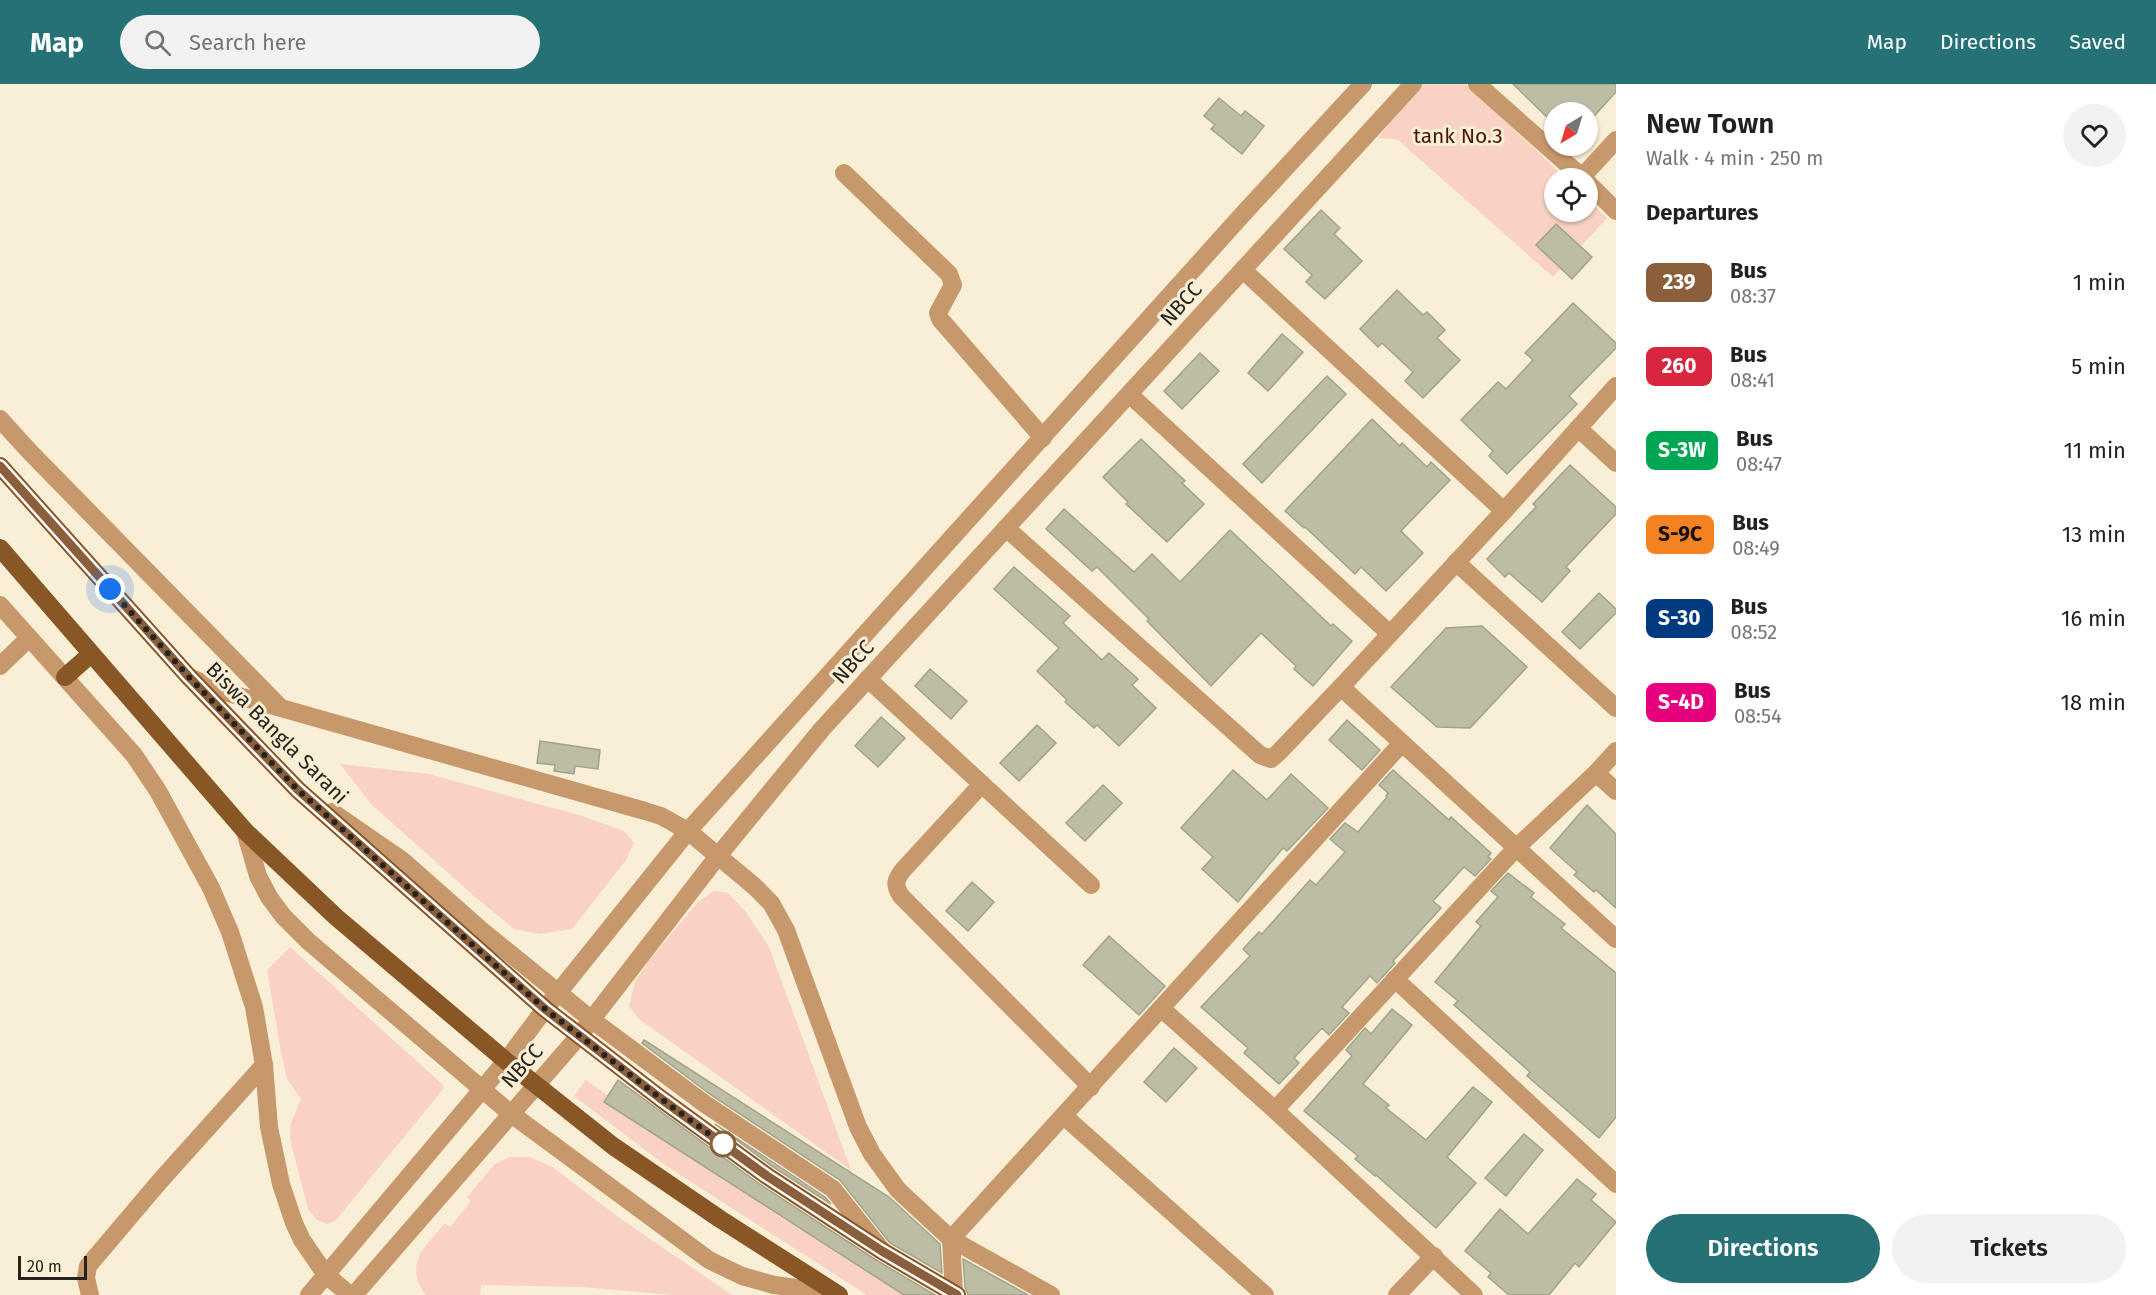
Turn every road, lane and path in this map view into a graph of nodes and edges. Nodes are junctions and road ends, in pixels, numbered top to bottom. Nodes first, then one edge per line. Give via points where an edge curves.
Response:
1 (1363, 84) edge
2 (1413, 84) edge
3 (1477, 84) edge
4 (1616, 140) edge
5 (1572, 168) edge
6 (1593, 168) edge
7 (844, 173) dead end
8 (1598, 193) edge
9 (1616, 211) edge
10 (1243, 270) junction
11 (1616, 386) edge
12 (1129, 394) junction
13 (0, 419) edge
14 (1578, 428) junction
15 (1043, 438) junction
16 (1616, 463) edge
17 (0, 466) edge
18 (1504, 511) junction
19 (1006, 528) junction
20 (0, 548) edge
21 (1456, 562) junction
22 (0, 605) edge
23 (1389, 634) junction
24 (29, 638) junction
25 (91, 654) junction
26 (0, 666) edge
27 (65, 677) junction
28 (189, 677) junction
29 (868, 678) junction
30 (1341, 687) junction
31 (280, 707) junction
32 (1616, 708) edge
33 (1402, 743) junction
34 (1616, 751) edge
35 (1596, 773) junction
36 (982, 784) junction
37 (298, 790) junction
38 (1616, 791) edge
39 (245, 831) junction
40 (688, 831) junction
41 (1516, 848) junction
42 (718, 856) junction
43 (1091, 885) dead end
44 (1616, 939) edge
45 (1395, 979) junction
46 (558, 993) junction
47 (545, 1009) junction
48 (1162, 1009) junction
49 (592, 1020) junction
50 (579, 1036) junction
51 (506, 1061) junction
52 (264, 1065) junction
53 (535, 1085) junction
54 (1091, 1087) junction
55 (482, 1090) junction
56 (1275, 1110) junction
57 (510, 1113) junction
58 (1064, 1116) junction
59 (1616, 1184) edge
60 (951, 1239) junction
61 (882, 1251) junction
62 (1434, 1256) junction
63 (326, 1275) junction
64 (837, 1294) edge
65 (956, 1294) edge
66 (90, 1295) edge
67 (309, 1295) edge
68 (352, 1295) edge
69 (1051, 1295) edge
70 (1265, 1295) edge
71 (1396, 1295) edge
72 (1474, 1295) edge

1 - 15 street
2 - 10 street, NBCC
3 - 5 street
4 - 6 street
7 - 15 street via 949,274 953,285 940,307 940,319
8 - 9 street
10 - 12 street, NBCC
10 - 18 street
11 - 14 street
12 - 19 street, NBCC
12 - 23 street
13 - 31 street
14 - 16 street
14 - 18 street
15 - 40 street
17 - 28 main road, Biswa Bangla Sarani
18 - 21 street
19 - 29 street, NBCC
19 - 30 street via 1260,755 1270,759 1279,752
20 - 25 main road
21 - 23 street
21 - 32 street
22 - 24 street
23 - 30 street
24 - 26 street
24 - 27 street
25 - 27 main road
25 - 39 main road
27 - 52 street via 134,756 164,800 211,888 244,973
28 - 31 street via 221,691
28 - 37 main road, Biswa Bangla Sarani
29 - 36 street
29 - 42 street, NBCC
30 - 33 street
31 - 40 street via 645,811
33 - 41 street
33 - 48 street
34 - 35 street
35 - 38 street
35 - 41 street
36 - 43 street
36 - 54 street via 903,870 896,879 896,888
37 - 46 street via 390,851
37 - 47 main road, Biswa Bangla Sarani
39 - 51 main road via 336,916
39 - 55 street via 258,876 284,916 361,988
40 - 42 street
40 - 46 street
41 - 44 street
41 - 45 street
42 - 49 street, NBCC
42 - 60 street via 771,903 786,930 858,1127 872,1154 898,1190
45 - 56 street
45 - 59 street
46 - 47 street
46 - 49 street
47 - 50 main road, Biswa Bangla Sarani
47 - 51 street
48 - 54 street
48 - 56 street
49 - 50 street, NBCC
49 - 61 street via 705,1104 833,1189
50 - 53 street, NBCC
50 - 61 main road, Biswa Bangla Sarani via 767,1176
51 - 53 main road
51 - 55 street
52 - 63 street via 269,1126 281,1184 302,1240
52 - 66 street via 88,1266
53 - 57 street, NBCC
53 - 64 main road via 613,1146
54 - 58 street
55 - 57 street
55 - 63 street
56 - 62 street
57 - 64 street via 709,1260 742,1276 774,1285
57 - 68 street, NBCC
58 - 60 street
58 - 70 street
60 - 65 street
60 - 69 street
61 - 65 main road, Biswa Bangla Sarani
62 - 71 street
62 - 72 street
63 - 67 street
63 - 68 street

